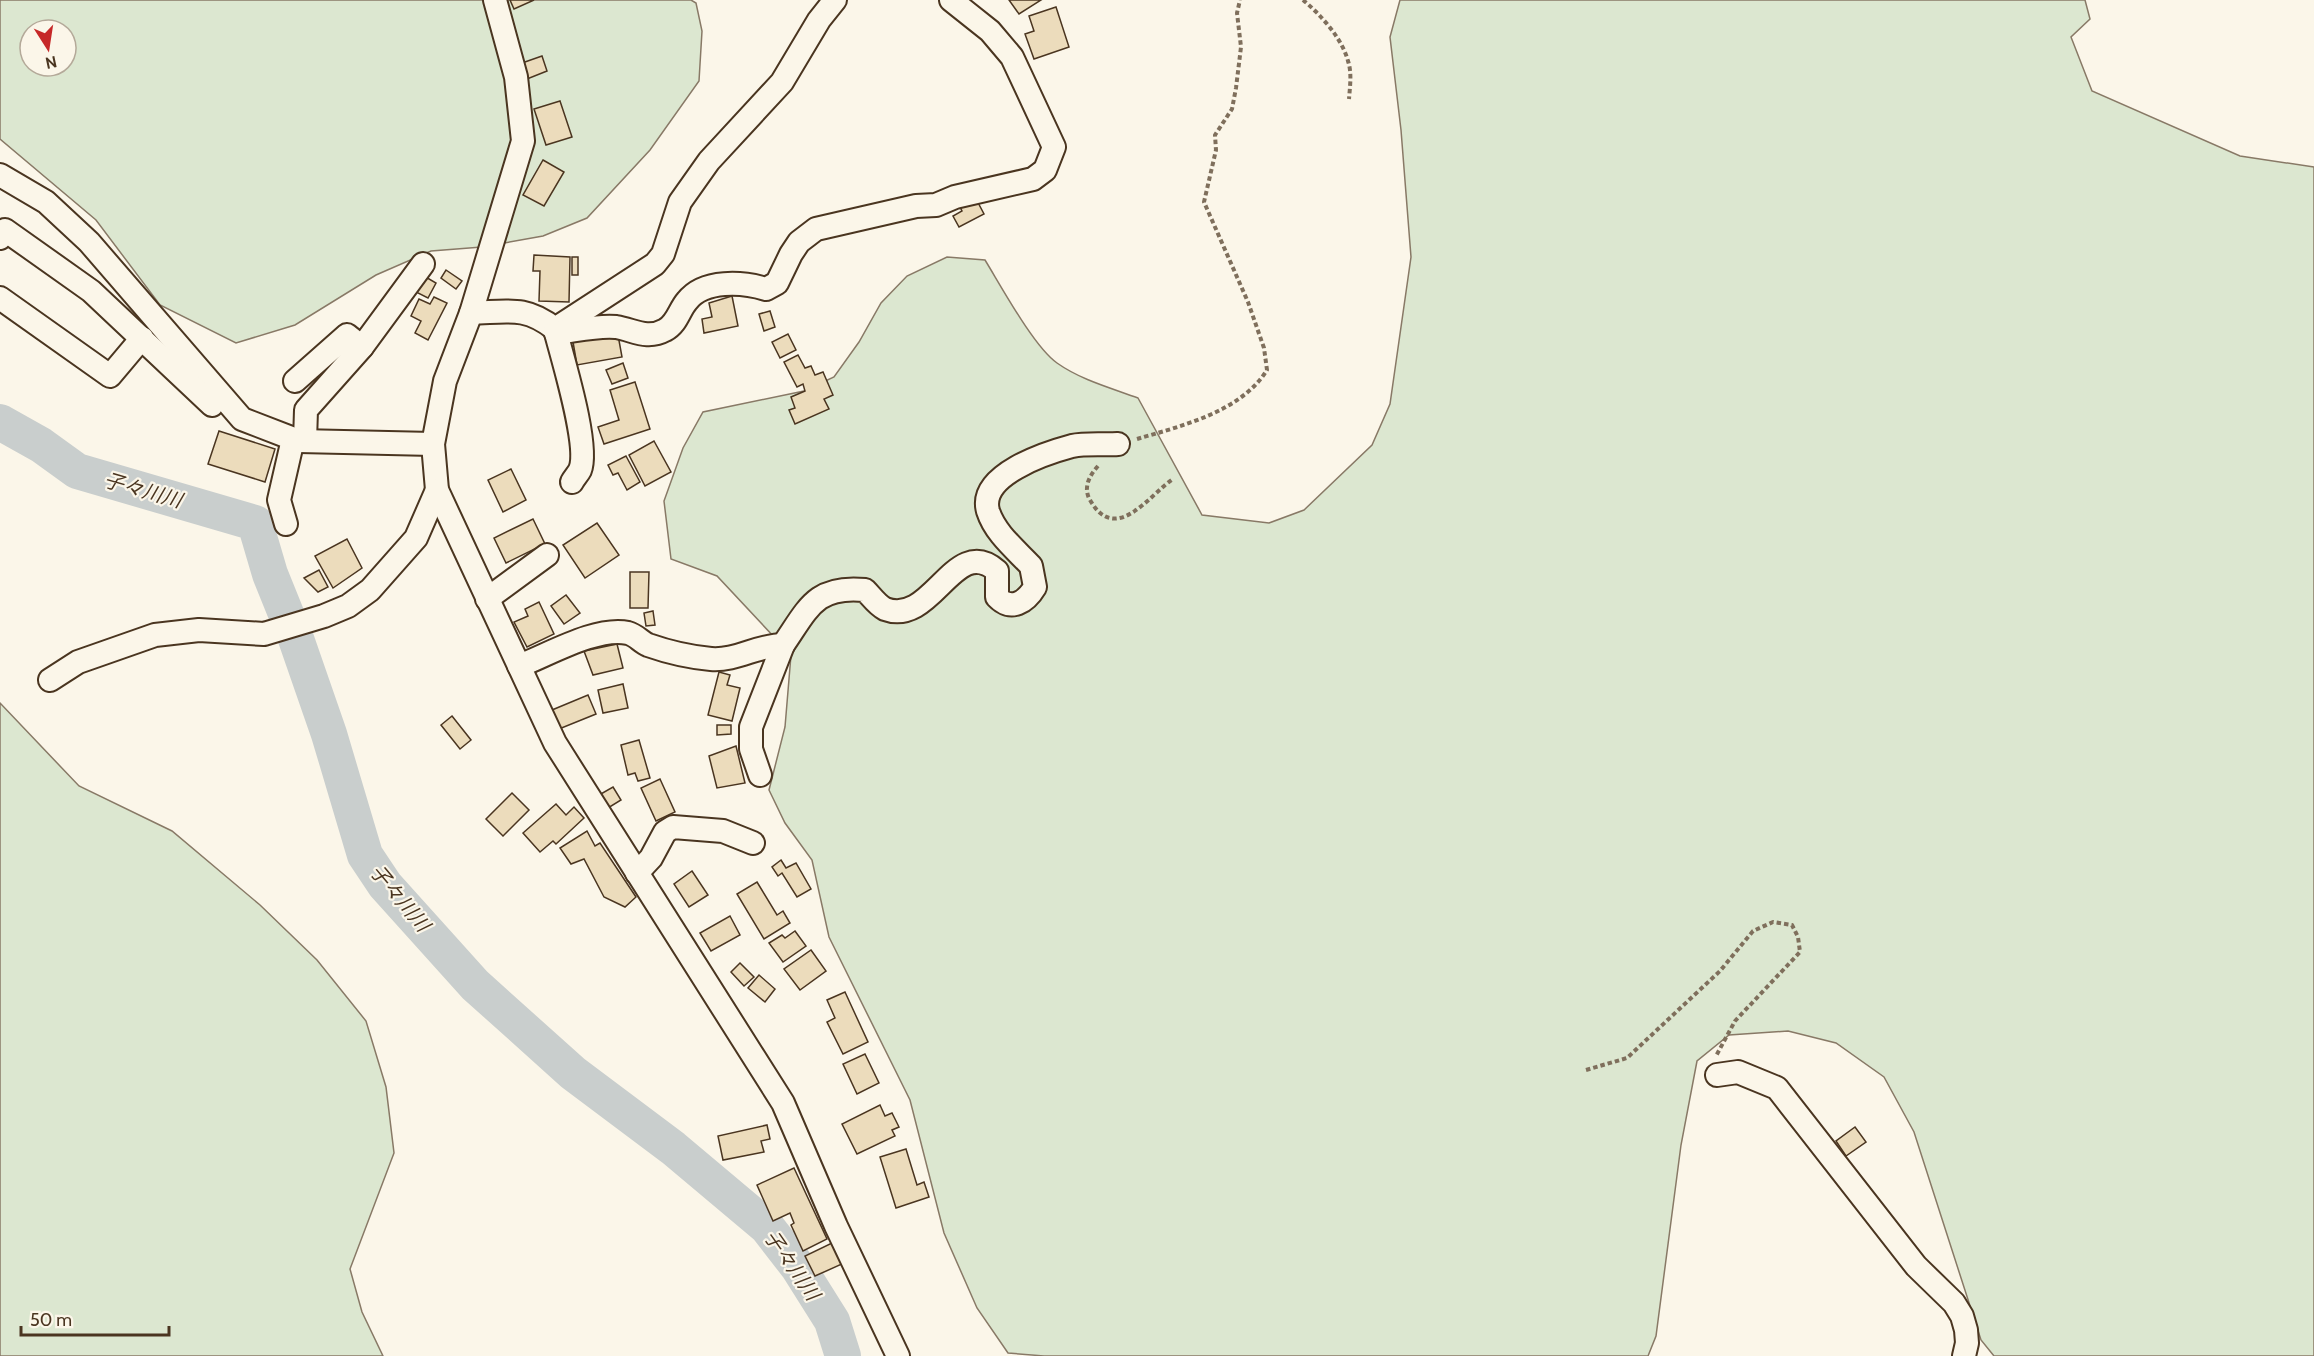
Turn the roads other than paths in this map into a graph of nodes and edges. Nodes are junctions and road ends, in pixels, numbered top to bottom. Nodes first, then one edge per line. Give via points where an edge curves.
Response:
1 (495, 0) edge
2 (835, 0) edge
3 (951, 0) edge
4 (0, 175) edge
5 (0, 238) edge
6 (423, 264) dead end
7 (0, 298) edge
8 (471, 313) junction
9 (555, 331) junction
10 (142, 338) junction
11 (362, 346) junction
12 (295, 381) dead end
13 (242, 419) junction
14 (299, 440) junction
15 (433, 444) junction
16 (1118, 444) road end
17 (572, 482) dead end
18 (436, 490) junction
19 (286, 524) dead end
20 (547, 555) dead end
21 (487, 599) junction
22 (783, 645) junction
23 (519, 666) junction
24 (50, 680) dead end
25 (760, 775) dead end
26 (753, 843) dead end
27 (637, 873) junction
28 (1717, 1075) road end
29 (898, 1356) edge
30 (1964, 1356) edge

1 - 8 street via 516,77 523,141
2 - 9 street via 782,82 709,161 680,202 663,254 655,264
3 - 9 street via 990,31 1012,57 1054,147 1045,170 1033,179 955,196 936,205 915,206 816,229 799,242 777,283 766,289 740,282 694,293 676,321 665,330 641,336 616,327
4 - 13 street via 46,202 89,242
5 - 10 street via 5,230 91,291
6 - 11 street
7 - 10 street via 110,376
8 - 9 street via 529,313 539,316
8 - 15 street via 445,381
9 - 17 street via 579,427 580,469
10 - 13 street via 221,414
11 - 12 street via 347,335
11 - 14 street via 306,410
13 - 14 street
14 - 15 street
14 - 19 street via 279,500
15 - 18 street
16 - 22 street via 1074,446 1023,464 992,486 987,509 995,528 1033,573 1035,587 1023,602 1002,602 997,597 997,571 980,562 967,564 946,577 928,599 905,610 886,609 865,590 822,594 814,599
18 - 21 street
18 - 24 street via 416,538 369,590 348,606 264,634 199,630 155,635 78,662
20 - 21 street
21 - 23 street
22 - 23 street via 711,658 675,653 620,632 595,635
22 - 25 street via 751,727 751,749
23 - 27 street via 555,743
26 - 27 street via 723,831 673,828 665,832 651,858
27 - 29 street via 783,1103
28 - 30 street via 1738,1072 1778,1088 1916,1266 1953,1303 1966,1330

